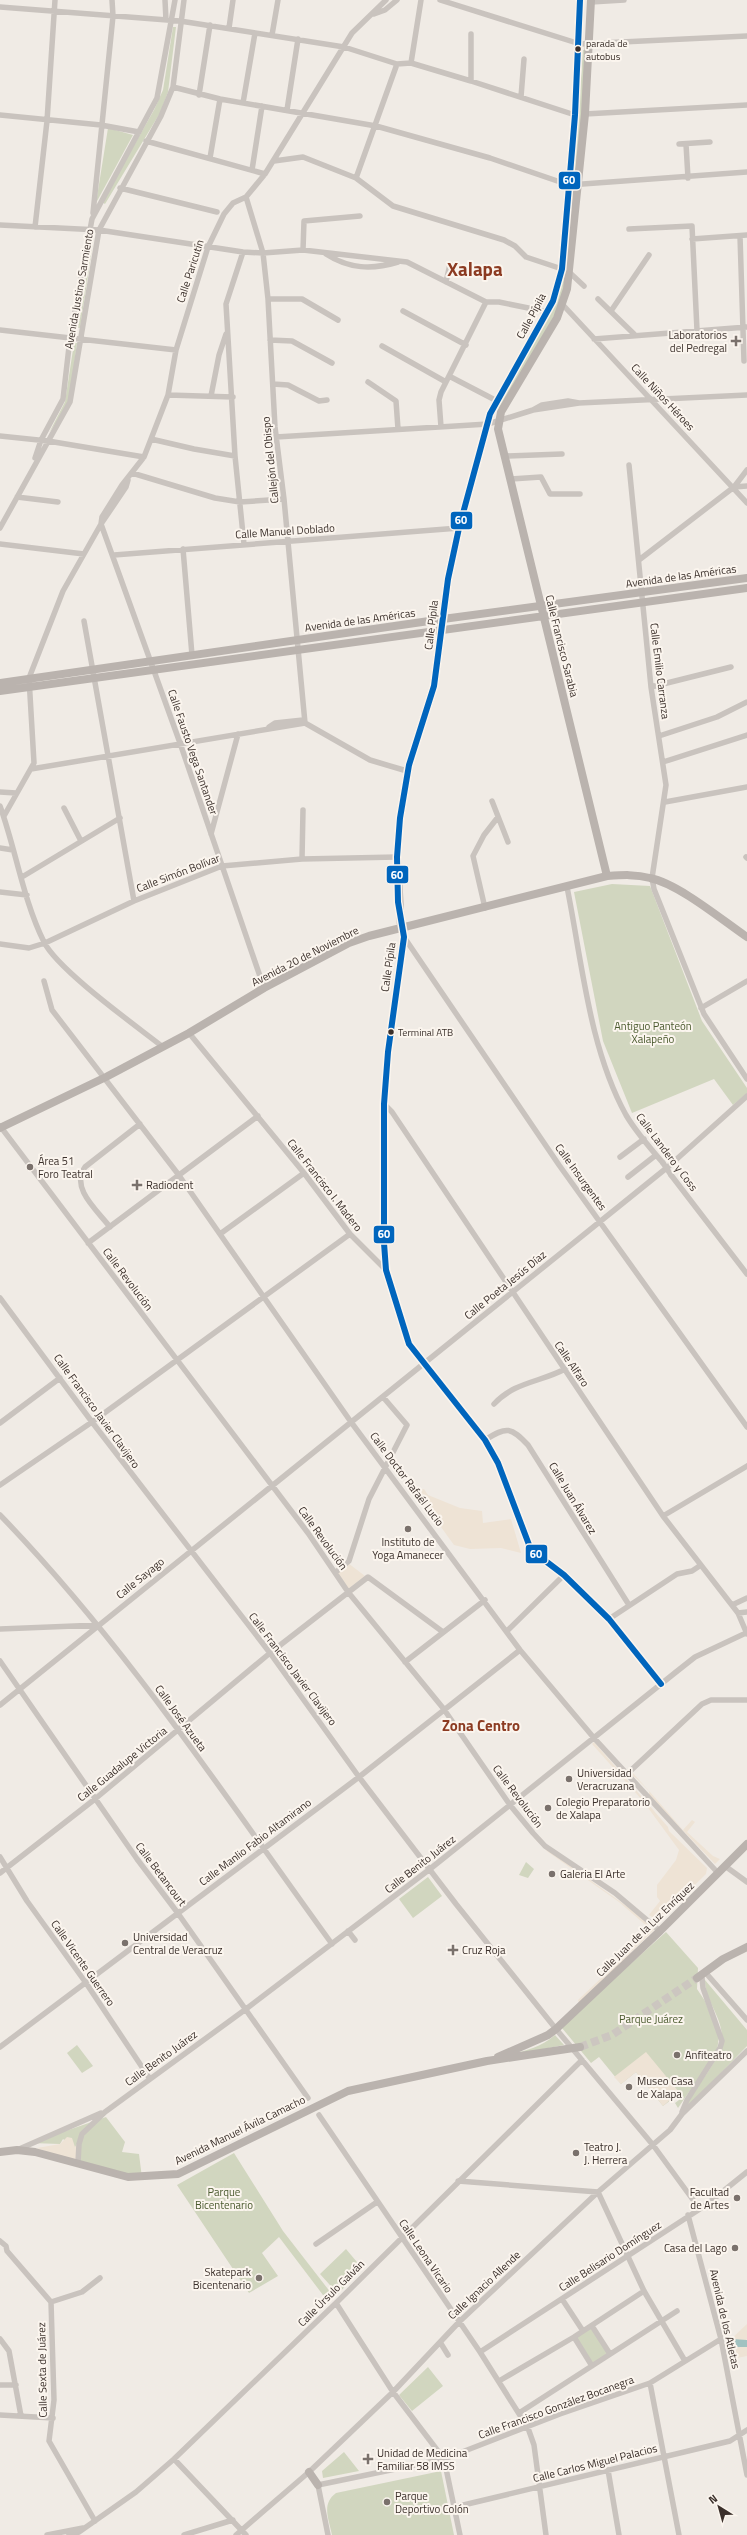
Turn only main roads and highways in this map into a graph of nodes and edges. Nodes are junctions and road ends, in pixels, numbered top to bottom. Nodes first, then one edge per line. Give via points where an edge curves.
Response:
1 (578, 1) edge
2 (590, 1) edge
3 (566, 271) junction
4 (498, 420) joint
5 (747, 578) edge
6 (747, 588) edge
7 (540, 606) junction
8 (542, 615) junction
9 (443, 619) junction
10 (441, 629) junction
11 (152, 665) junction
12 (28, 682) junction
13 (0, 683) edge
14 (0, 691) edge
15 (607, 876) junction
16 (401, 928) junction
17 (747, 937) edge
18 (0, 1128) edge
19 (747, 1844) edge
20 (747, 1947) edge
21 (701, 1976) tunnel mouth
22 (556, 2029) joint
23 (577, 2048) tunnel mouth
24 (487, 2061) junction
25 (0, 2152) edge
26 (309, 2472) road end
27 (318, 2485) road end

1 - 3 main road, Calle Pípila via 580,44 569,185
2 - 3 main road, Calle Pípila via 590,45 579,185
3 - 4 main road, Calle Pípila via 563,305
3 - 9 main road, Calle Pípila via 548,312 497,401 488,424 459,528 448,579
4 - 7 main road, Calle Francisco Sarabia
5 - 7 main road, Avenida de las Américas
6 - 8 main road, Avenida de las Américas via 642,604
7 - 8 main road, Calle Francisco Sarabia
7 - 9 main road, Avenida de las Américas
8 - 10 main road, Avenida de las Américas
8 - 15 main road, Calle Francisco Sarabia
9 - 10 main road, Calle Pípila
9 - 11 main road, Avenida de las Américas via 192,655
10 - 11 main road, Avenida de las Américas via 298,649
10 - 16 main road, Calle Pípila via 434,686 408,772 400,818 397,857
11 - 12 main road, Avenida de las Américas
12 - 13 main road, Avenida de las Américas
12 - 14 main road, Avenida de las Américas
15 - 16 main road, Avenida 20 de Noviembre
15 - 17 main road, Avenida 20 de Noviembre via 637,875 673,887
16 - 18 main road, Avenida 20 de Noviembre via 349,944 264,988 163,1047
19 - 22 main road, Calle Juan de la Luz Enríquez
20 - 21 main road via 723,1959
22 - 24 main road, Avenida Manuel Ávila Camacho via 548,2035
23 - 24 main road, Avenida Manuel Ávila Camacho
24 - 25 main road, Avenida Manuel Ávila Camacho via 348,2091 178,2174 128,2177 35,2152
26 - 27 main road

